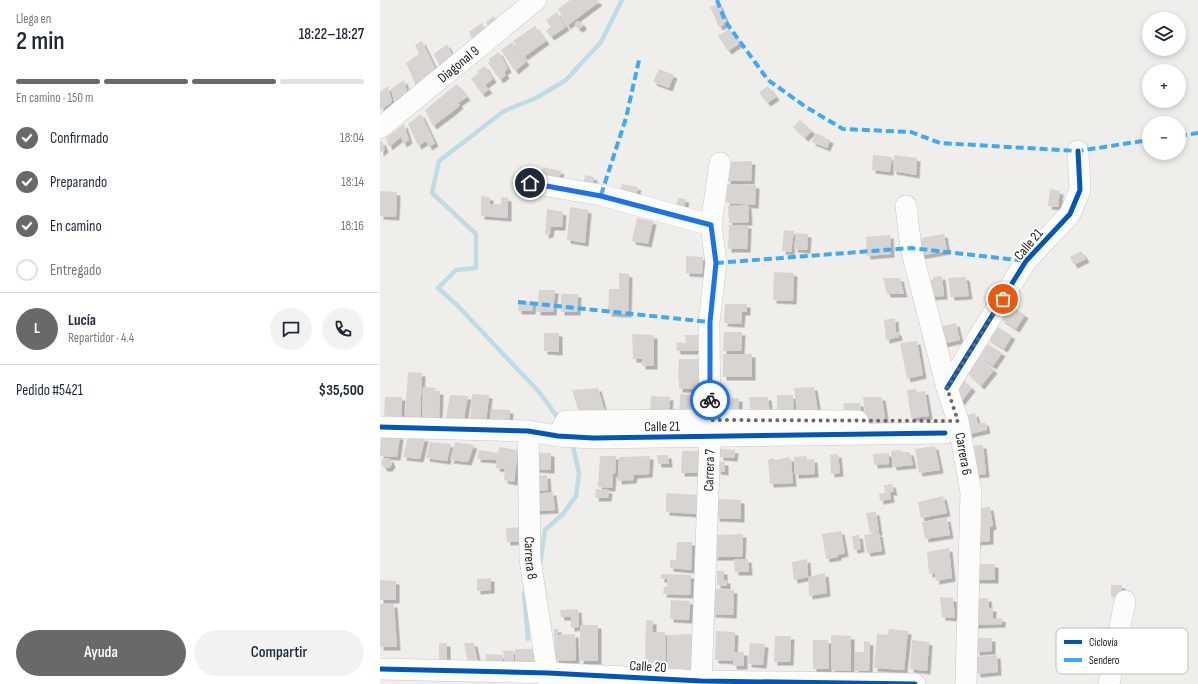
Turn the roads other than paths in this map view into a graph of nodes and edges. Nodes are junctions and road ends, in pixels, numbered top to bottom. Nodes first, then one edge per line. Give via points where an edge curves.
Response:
1 (536, 0) edge
2 (380, 128) edge
3 (1078, 151) dead end
4 (720, 163) dead end
5 (530, 183) dead end
6 (906, 206) dead end
7 (711, 225) junction
8 (947, 388) junction
9 (380, 427) edge
10 (951, 427) junction
11 (562, 428) junction
12 (711, 429) junction
13 (528, 431) junction
14 (1125, 601) dead end
15 (1120, 628) edge
16 (380, 669) edge
17 (1111, 674) edge
18 (548, 679) edge
19 (701, 682) edge
20 (915, 684) edge
21 (966, 684) edge
22 (1109, 684) edge

1 - 2 street, Diagonal 9
3 - 8 street, Calle 21 via 1080,190 1070,214 1026,261
4 - 7 street, Carrera 7
5 - 7 street via 601,196
6 - 8 street, Carrera 6 via 911,248
7 - 12 street, Carrera 7 via 716,263 710,322
8 - 10 street, Carrera 6
9 - 13 street, Calle 21
10 - 12 street, Calle 21
10 - 21 street, Carrera 6 via 971,492
11 - 12 street, Calle 21
11 - 12 street, Calle 21 via 593,438
11 - 13 street, Calle 21
12 - 19 street, Carrera 7
13 - 18 street, Carrera 8 via 530,558
14 - 15 street
16 - 18 street, Calle 20
17 - 22 street
18 - 19 street, Calle 20
19 - 20 street, Calle 20

